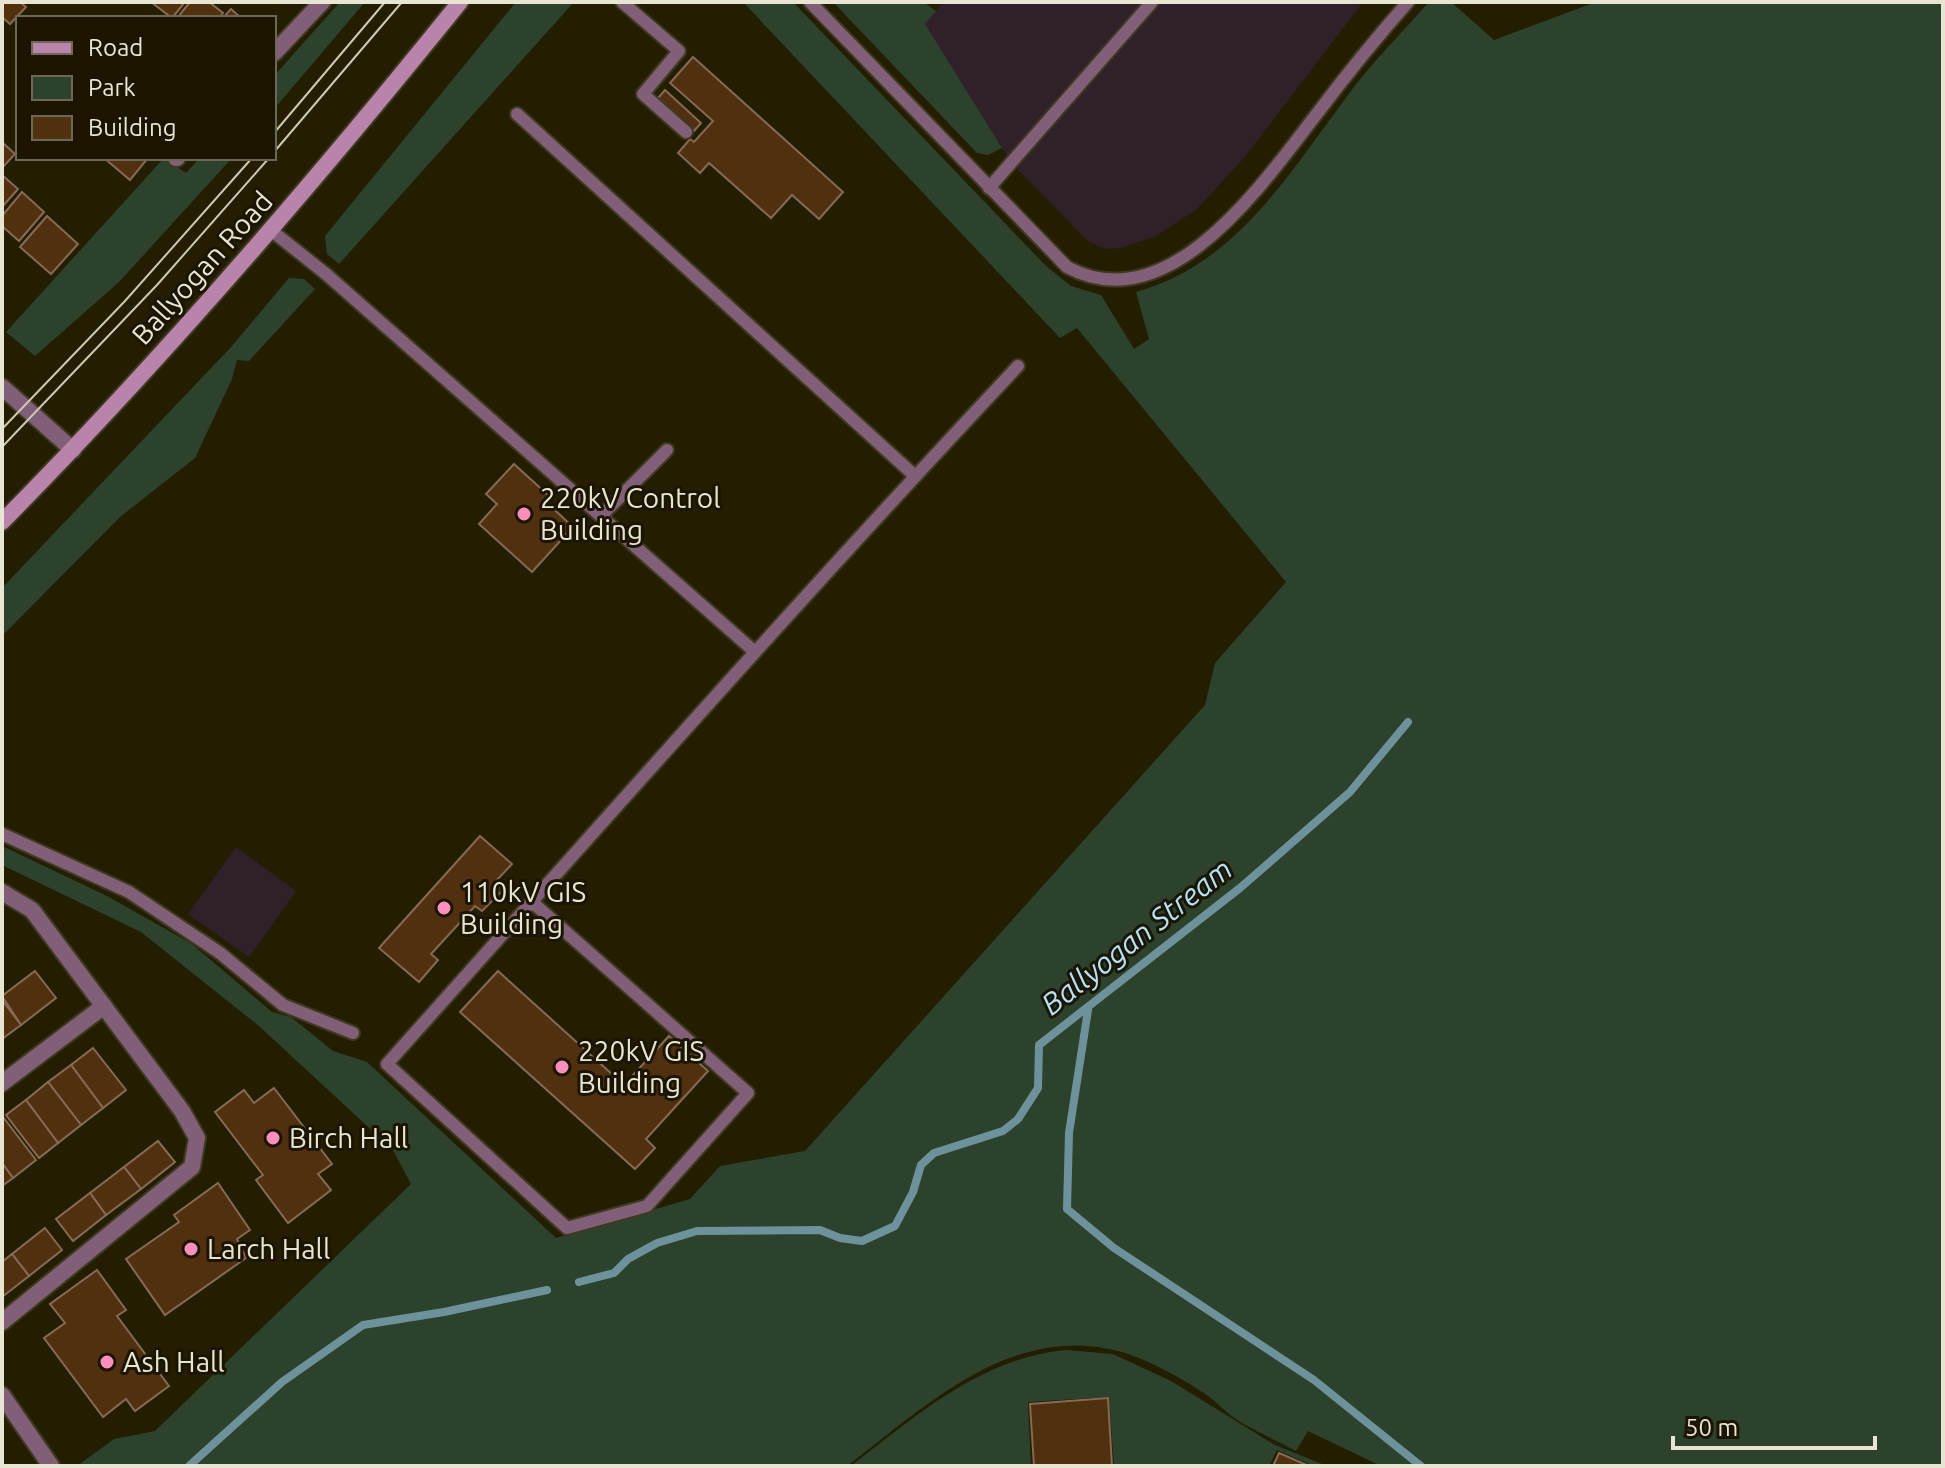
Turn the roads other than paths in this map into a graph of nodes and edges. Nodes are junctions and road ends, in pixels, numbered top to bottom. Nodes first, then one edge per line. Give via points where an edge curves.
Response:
1 (322, 2) edge
2 (460, 2) edge
3 (622, 2) edge
4 (810, 2) edge
5 (1152, 2) edge
6 (1408, 2) edge
7 (276, 51) edge
8 (517, 114) dead end
9 (686, 132) dead end
10 (989, 188) junction
11 (272, 231) junction
12 (1018, 366) dead end
13 (2, 387) edge
14 (73, 450) junction
15 (667, 450) dead end
16 (915, 476) junction
17 (601, 516) junction
18 (2, 522) edge
19 (755, 652) junction
20 (2, 834) edge
21 (2, 892) edge
22 (532, 902) junction
23 (104, 1006) junction
24 (353, 1033) dead end
25 (2, 1083) edge
26 (2, 1322) edge
27 (2, 1395) edge
28 (51, 1466) edge

1 - 7 street
2 - 11 street, Ballyogan Road
3 - 9 lane via 679,51 643,94
4 - 10 lane
5 - 10 lane
6 - 10 lane via 1260,189 1207,240 1173,263 1111,283 1083,276 1067,267
8 - 16 lane
11 - 14 street, Ballyogan Road
11 - 17 lane
12 - 16 lane
13 - 14 street
14 - 18 street, Ballyogan Road
15 - 17 lane
16 - 19 lane
17 - 19 lane
19 - 22 lane
20 - 24 lane via 129,892 220,953 283,1005
21 - 23 street via 32,910
22 - 22 lane via 748,1093 647,1206 567,1228 387,1064
23 - 25 street
23 - 26 street via 197,1138 192,1167
27 - 28 street

